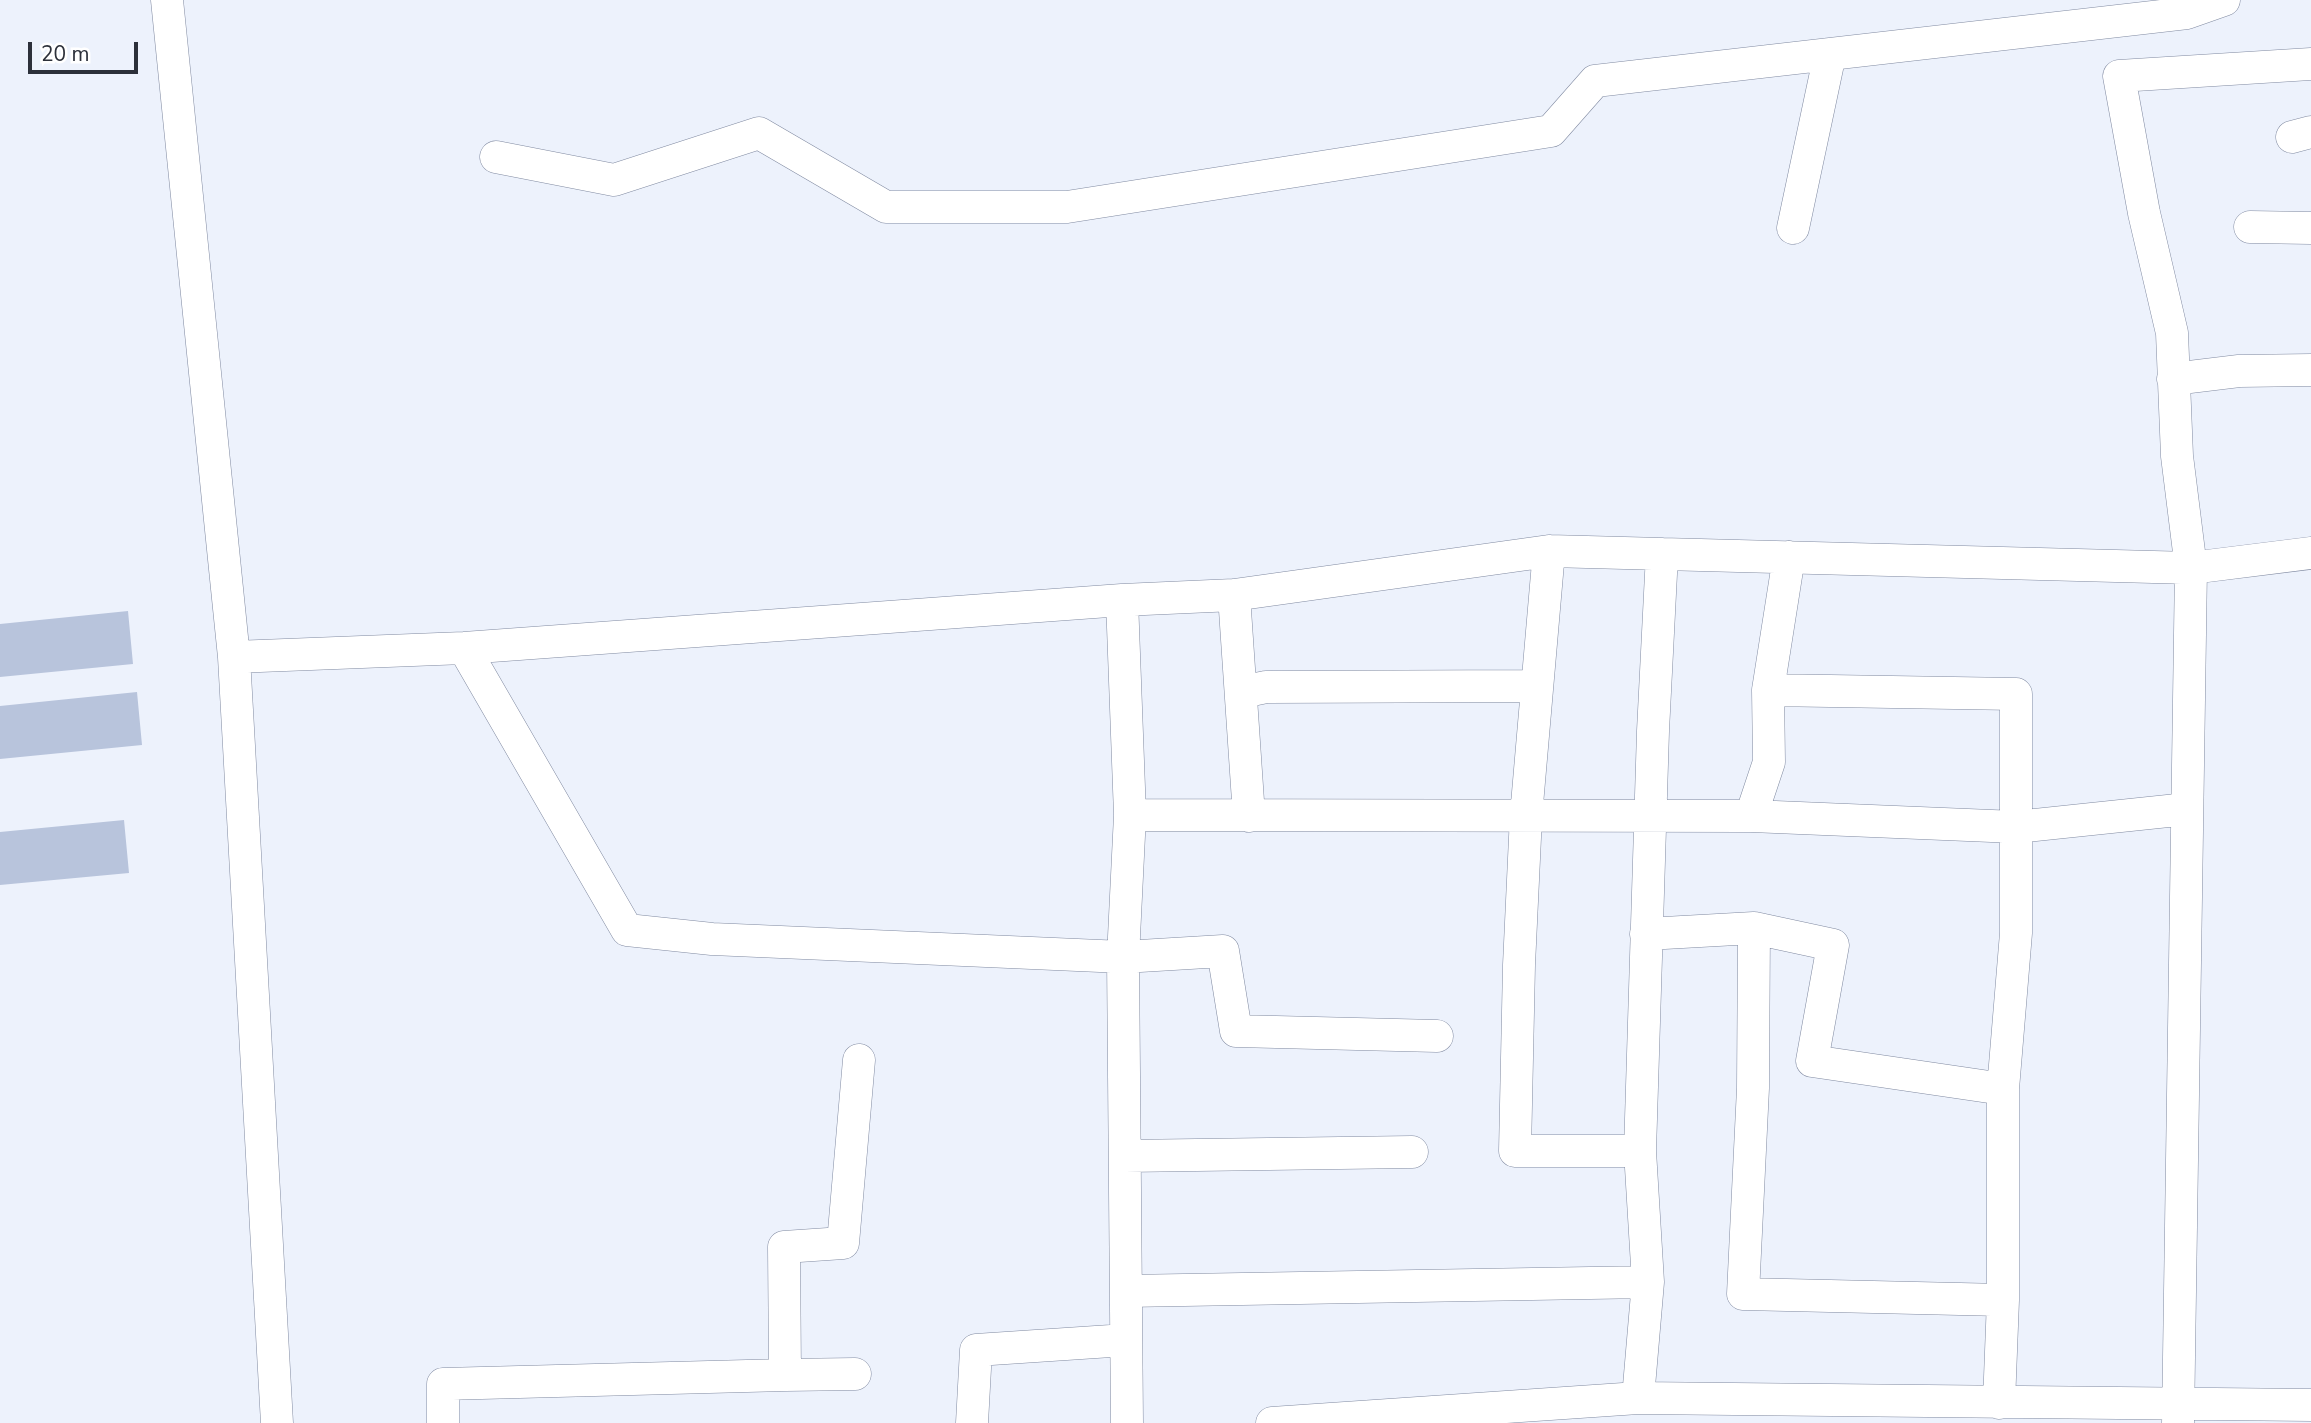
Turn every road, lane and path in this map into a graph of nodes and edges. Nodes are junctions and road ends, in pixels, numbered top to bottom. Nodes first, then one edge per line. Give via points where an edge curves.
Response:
1 (167, 0) edge
2 (2224, 0) edge
3 (1830, 54) junction
4 (2311, 64) edge
5 (496, 156) dead end
6 (2250, 227) dead end
7 (1793, 228) dead end
8 (2311, 228) edge
9 (2311, 370) edge
10 (2174, 379) junction
11 (1549, 551) junction
12 (2311, 553) edge
13 (1662, 554) junction
14 (1788, 557) junction
15 (2191, 568) junction
16 (1234, 595) junction
17 (1122, 600) junction
18 (464, 648) junction
19 (234, 657) junction
20 (1537, 687) junction
21 (1768, 690) junction
22 (1242, 692) junction
23 (2187, 809) junction
24 (1130, 815) junction
25 (1249, 816) junction
26 (1526, 816) junction
27 (1651, 816) junction
28 (1751, 816) junction
29 (2016, 827) junction
30 (1754, 928) junction
31 (1646, 934) junction
32 (1123, 957) junction
33 (1437, 1036) dead end
34 (859, 1060) dead end
35 (2003, 1089) junction
36 (1640, 1151) junction
37 (1412, 1152) dead end
38 (1125, 1156) junction
39 (1647, 1282) junction
40 (1126, 1291) junction
41 (2003, 1300) junction
42 (1126, 1340) junction
43 (855, 1374) dead end
44 (785, 1375) junction
45 (1638, 1398) junction
46 (1999, 1402) junction
47 (2311, 1405) edge
48 (2178, 1414) edge
49 (277, 1423) edge
50 (443, 1423) edge
51 (972, 1423) edge
52 (1128, 1423) edge
53 (1272, 1423) edge

1 - 19 street
2 - 3 street via 2187,13
3 - 5 street via 1595,81 1551,131 1067,206 886,206 759,133 614,180
3 - 7 street
4 - 10 street via 2119,76 2172,333
6 - 8 street
9 - 10 street via 2239,371
10 - 15 street via 2177,456
11 - 13 street
11 - 16 street
11 - 20 street
12 - 15 street
13 - 14 street
13 - 27 street
14 - 15 street
14 - 21 street
15 - 23 street
16 - 17 street
16 - 22 street
17 - 18 street
17 - 24 street
18 - 19 street
18 - 32 street via 627,930 712,939
19 - 49 street
20 - 22 street via 1266,687
20 - 26 street
21 - 28 street via 1769,762
21 - 29 street via 2016,694
22 - 25 street
23 - 29 street
23 - 48 street
24 - 25 street
24 - 32 street
25 - 26 street
26 - 27 street
26 - 36 street via 1515,1151
27 - 28 street
27 - 31 street
28 - 29 street
29 - 35 street via 2016,933
30 - 31 street
30 - 35 street via 1833,945 1812,1060
30 - 41 street via 1754,1088 1743,1294
31 - 36 street
32 - 33 street via 1223,951 1236,1031
32 - 38 street
34 - 44 street via 843,1243 784,1247
35 - 41 street
36 - 39 street
37 - 38 street
38 - 40 street
39 - 40 street
39 - 45 street
40 - 42 street
41 - 46 street
42 - 51 street via 976,1350
42 - 52 street
43 - 44 street
44 - 50 street via 443,1384
45 - 46 street
45 - 53 street
46 - 48 street
47 - 48 street

